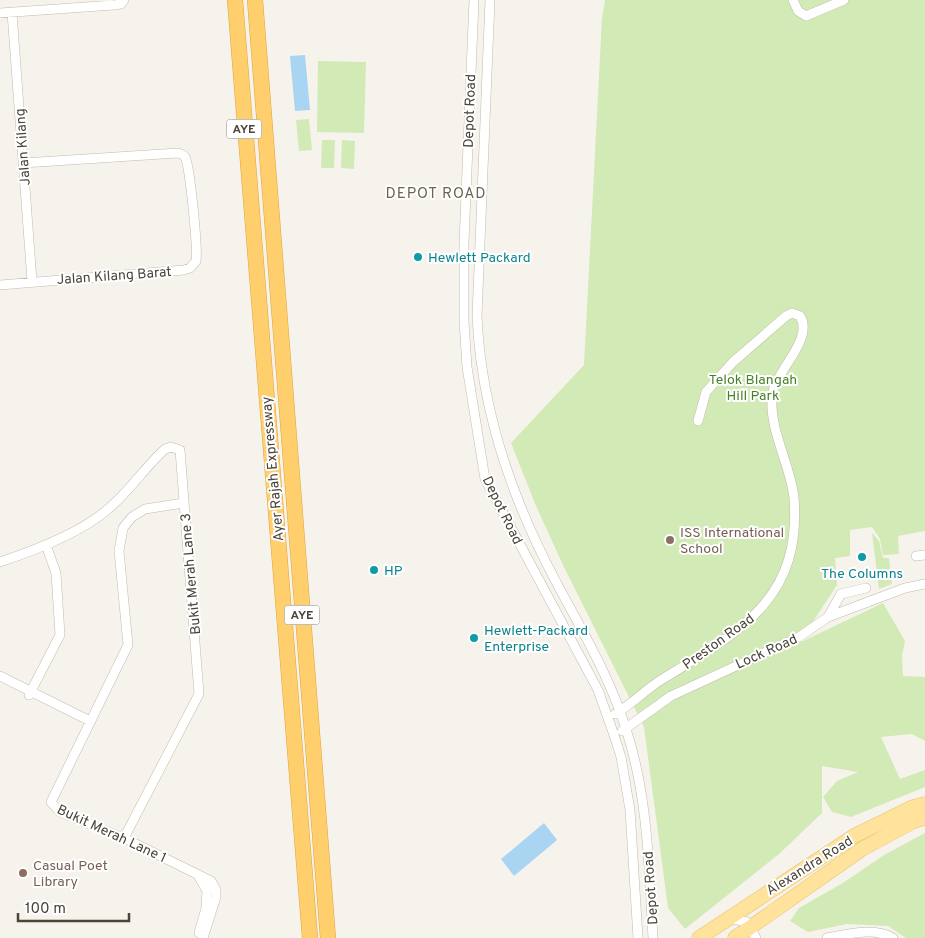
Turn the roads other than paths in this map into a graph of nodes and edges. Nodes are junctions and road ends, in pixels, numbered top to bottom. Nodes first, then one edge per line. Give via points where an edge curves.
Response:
1 (124, 0) edge
2 (234, 0) edge
3 (255, 0) edge
4 (474, 0) edge
5 (490, 0) edge
6 (792, 0) edge
7 (844, 0) edge
8 (0, 13) edge
9 (12, 13) junction
10 (23, 162) junction
11 (32, 281) junction
12 (0, 285) edge
13 (698, 421) dead end
14 (184, 503) junction
15 (46, 545) junction
16 (0, 562) edge
17 (925, 584) edge
18 (866, 588) dead end
19 (828, 617) junction
20 (0, 676) edge
21 (0, 681) edge
22 (30, 693) junction
23 (620, 711) junction
24 (608, 718) junction
25 (90, 723) junction
26 (626, 729) junction
27 (614, 735) junction
28 (925, 804) edge
29 (925, 818) edge
30 (124, 838) junction
31 (198, 875) junction
32 (762, 894) junction
33 (776, 911) junction
34 (729, 918) junction
35 (753, 933) edge
36 (197, 938) edge
37 (203, 938) edge
38 (310, 938) edge
39 (328, 938) edge
40 (638, 938) edge
41 (653, 938) edge
42 (699, 938) edge
43 (735, 938) edge
44 (827, 938) edge
45 (893, 938) edge

1 - 9 street via 114,5
2 - 38 highway, Ayer Rajah Expressway / AYE
3 - 39 highway, Ayer Rajah Expressway / AYE
4 - 24 street, Depot Road via 464,321 467,367 485,479 598,690
5 - 23 street, Depot Road via 477,316 488,395 507,475 552,575 602,664
6 - 7 street via 798,11 806,16
8 - 9 street
9 - 10 street, Jalan Kilang
10 - 11 street, Jalan Kilang
10 - 11 street, Jalan Kilang Barat via 182,155 186,160 197,256 194,265 184,270
11 - 12 street, Jalan Kilang Barat
13 - 23 street, Preston Road via 706,392 733,362 786,316 792,313 800,316 804,331 775,381 772,400 779,444 794,496 794,536 787,570 772,598 752,619 645,690
14 - 15 street via 180,450 168,448 105,512
14 - 25 street, Bukit Merah Lane 3 via 145,509 122,528 118,551 128,645
14 - 30 street, Bukit Merah Lane 3 via 199,694
15 - 16 street
15 - 22 street via 56,574 60,635
17 - 19 street, Lock Road via 905,588
18 - 19 street via 841,594
19 - 26 street, Lock Road via 799,636 671,696
20 - 22 street
21 - 22 street
22 - 25 street
23 - 24 street, Preston Road
23 - 26 street, Depot Road
24 - 27 street, Depot Road
25 - 30 street, Bukit Merah Lane 1 via 51,802 60,812
26 - 27 street, Lock Road
26 - 41 street, Depot Road via 646,812
27 - 40 street, Depot Road via 630,810
28 - 32 main road, Alexandra Road via 912,806 854,836
29 - 33 main road, Alexandra Road via 862,849
30 - 31 street, Bukit Merah Lane 1
31 - 36 street via 208,891 208,901
31 - 37 street, Bukit Merah Lane 1 via 205,876 216,890
32 - 33 main road via 764,910
32 - 34 main road, Alexandra Road
33 - 35 main road, Alexandra Road
34 - 35 street via 747,922
34 - 42 main road, Alexandra Road
35 - 43 main road, Alexandra Road
44 - 45 street via 851,933 886,934

